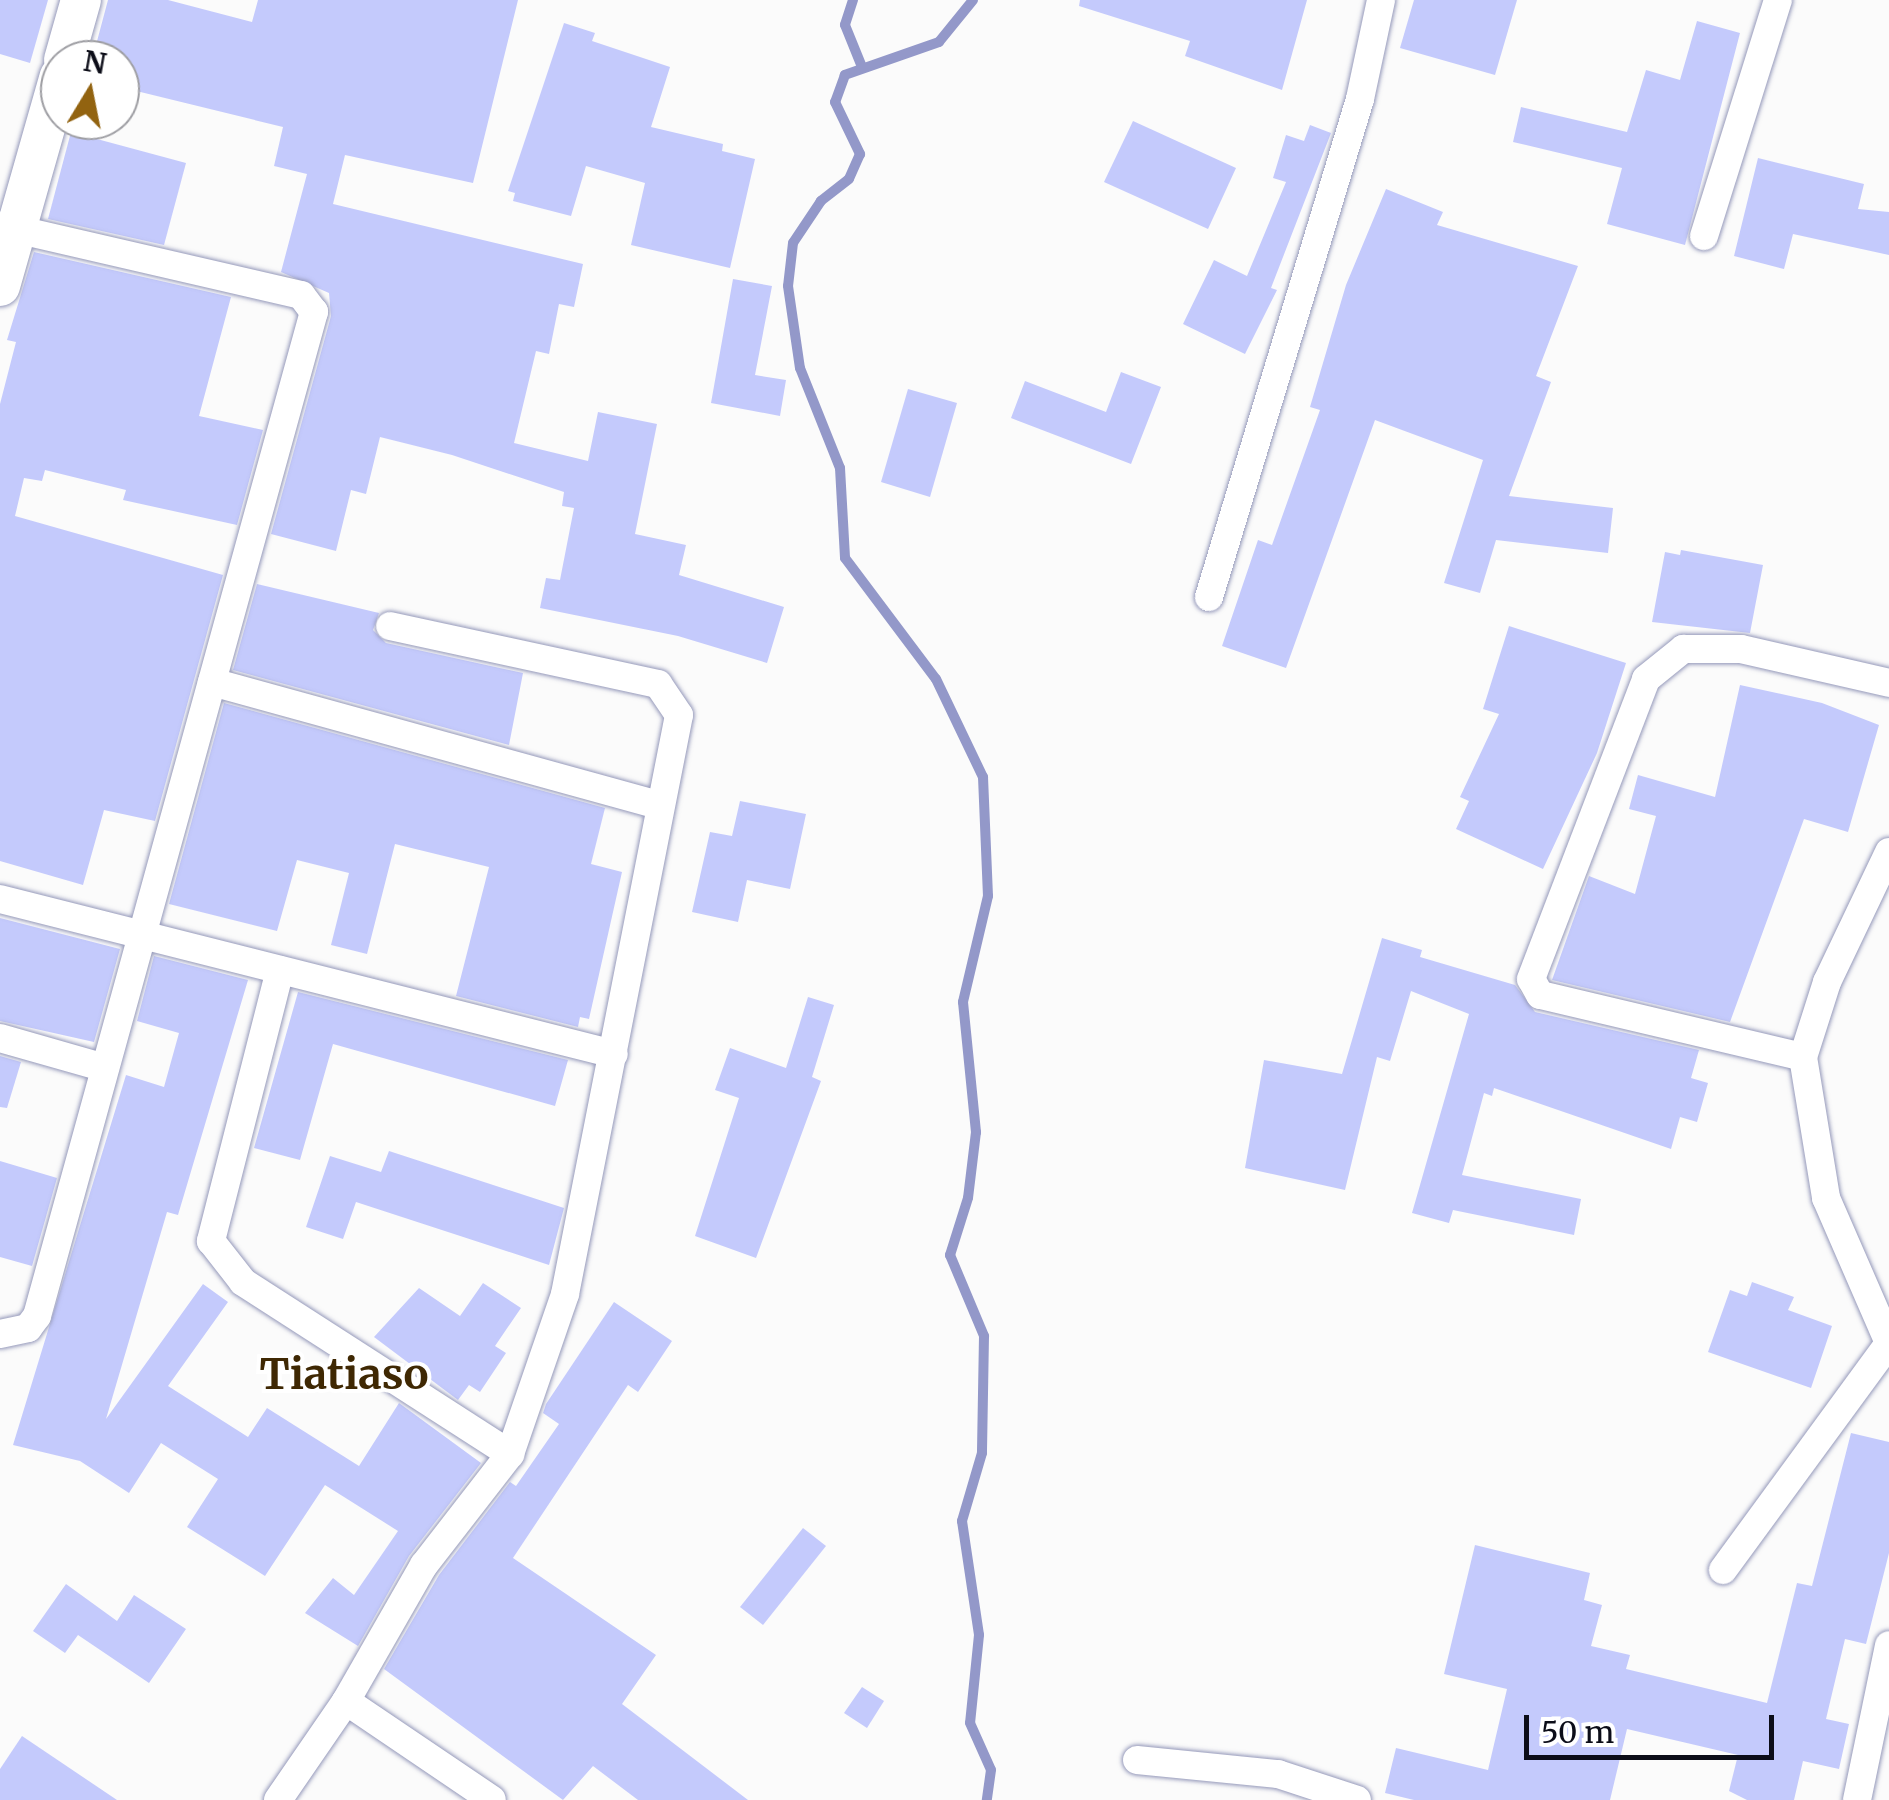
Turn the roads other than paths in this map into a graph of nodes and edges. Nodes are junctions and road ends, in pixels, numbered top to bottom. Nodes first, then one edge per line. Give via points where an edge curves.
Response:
1 (82, 0) edge
2 (1381, 0) edge
3 (1778, 0) edge
4 (70, 40) edge
5 (40, 134) edge
6 (8, 228) edge
7 (1704, 236) dead end
8 (0, 286) edge
9 (1209, 597) dead end
10 (390, 626) dead end
11 (212, 682) junction
12 (1889, 683) edge
13 (660, 805) junction
14 (1889, 852) edge
15 (0, 899) edge
16 (142, 936) junction
17 (280, 970) junction
18 (0, 1038) edge
19 (614, 1054) junction
20 (1803, 1057) junction
21 (105, 1068) junction
22 (0, 1334) edge
23 (1889, 1343) edge
24 (510, 1454) junction
25 (1723, 1570) dead end
26 (1889, 1645) edge
27 (346, 1701) junction
28 (1137, 1760) dead end
29 (278, 1800) edge
30 (492, 1800) edge
31 (1358, 1800) edge
32 (1857, 1800) edge

1 - 4 street
2 - 9 street via 1360,99
3 - 7 street
5 - 6 street
6 - 8 street
6 - 11 street via 312,301
10 - 13 street via 658,684 679,714
11 - 13 street
11 - 16 street
12 - 20 street via 1740,650 1684,650 1646,679 1531,979 1540,996
13 - 19 street
14 - 20 street via 1828,982
15 - 16 street
16 - 17 street
16 - 21 street
17 - 19 street
17 - 24 street via 211,1242 243,1282
18 - 21 street
19 - 24 street via 565,1294
20 - 23 street via 1826,1198
21 - 22 street via 37,1316 28,1328
23 - 25 street
24 - 27 street via 424,1565
26 - 32 street
27 - 29 street
27 - 30 street
28 - 31 street via 1278,1774

